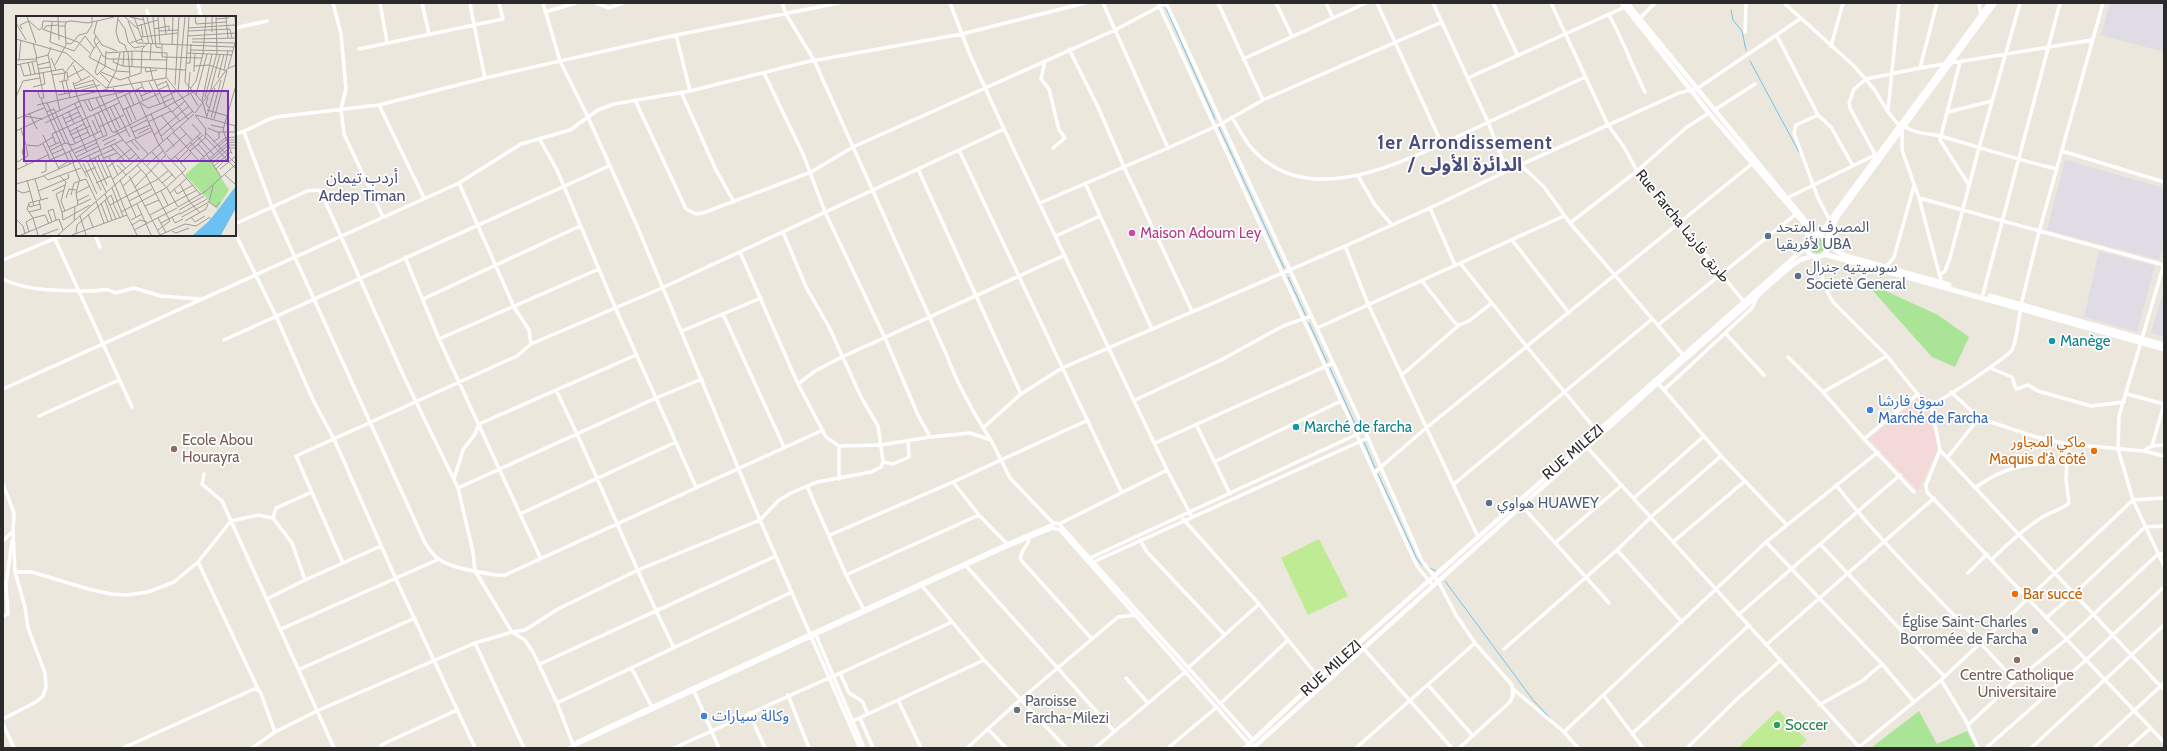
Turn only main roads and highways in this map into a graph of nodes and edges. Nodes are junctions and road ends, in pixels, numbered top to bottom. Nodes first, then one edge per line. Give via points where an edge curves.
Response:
1 (1827, 242) road end
2 (1824, 254) road end
3 (1942, 285) junction
4 (2021, 307) junction
5 (2142, 340) junction
6 (2164, 344) edge
7 (2164, 349) edge

1 - 3 main road via 1843,255
2 - 3 main road
3 - 4 main road
3 - 4 main road via 1983,294
4 - 5 main road
5 - 6 main road
5 - 7 main road

